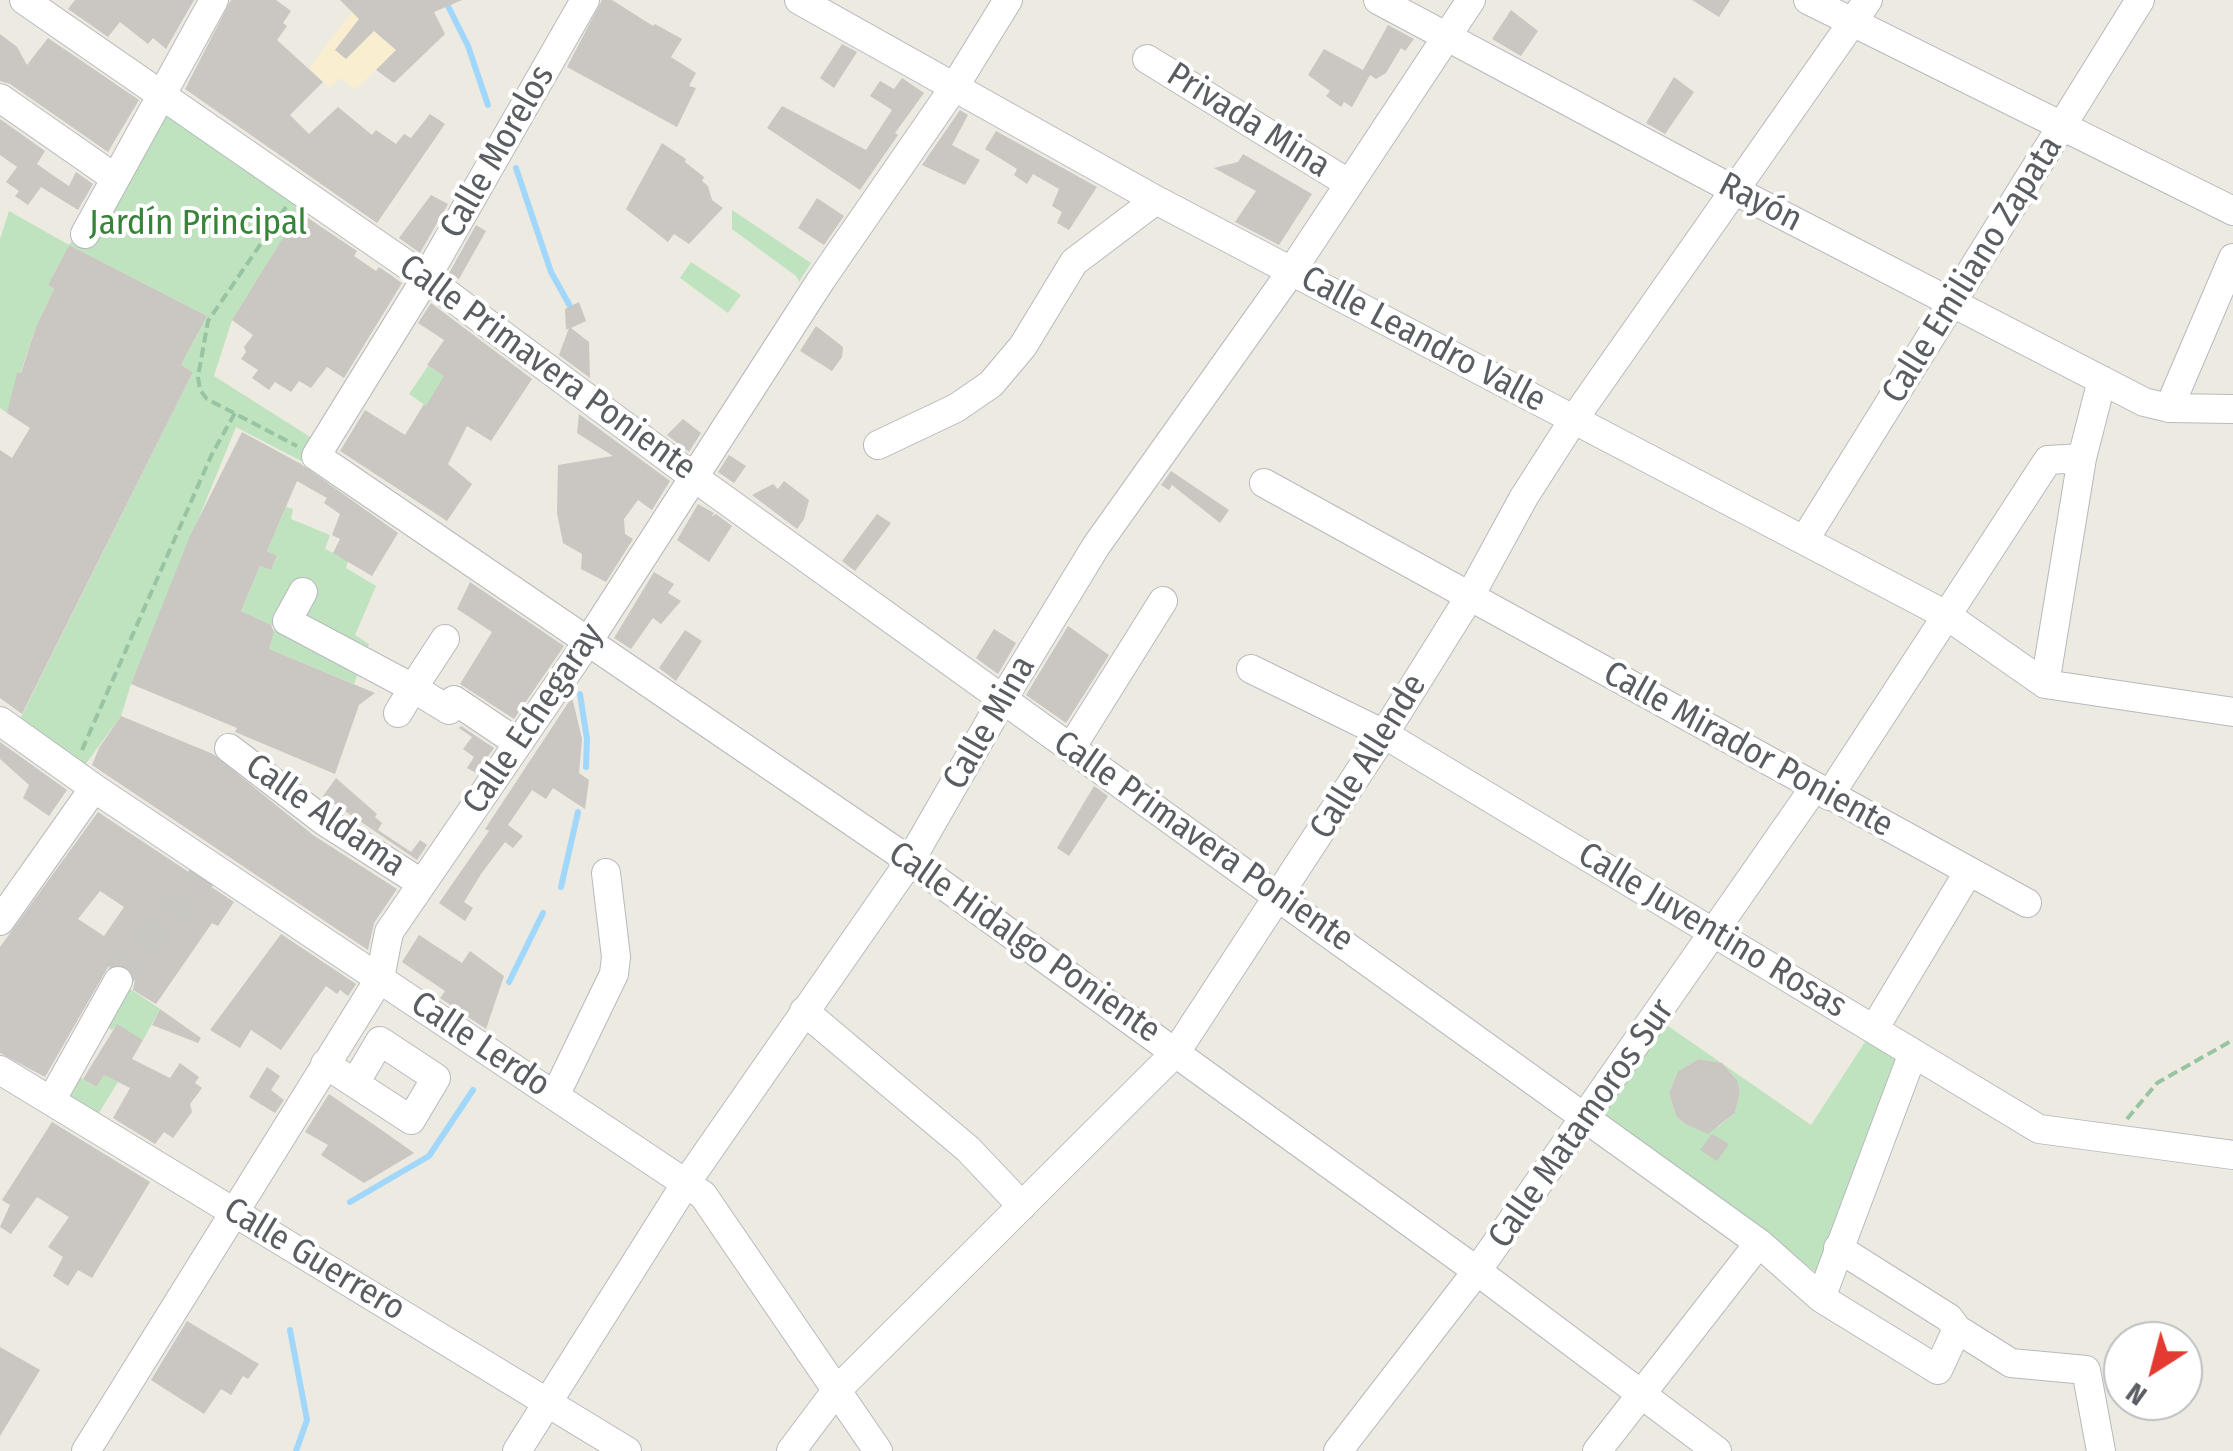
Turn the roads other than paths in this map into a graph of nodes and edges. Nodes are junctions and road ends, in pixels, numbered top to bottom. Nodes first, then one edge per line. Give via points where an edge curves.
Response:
1 (24, 0) edge
2 (214, 0) edge
3 (586, 0) edge
4 (798, 0) edge
5 (1008, 0) edge
6 (1378, 0) edge
7 (1470, 0) edge
8 (1808, 0) edge
9 (1868, 0) edge
10 (2140, 0) edge
11 (1852, 24) junction
12 (1445, 37) junction
13 (1147, 60) dead end
14 (954, 86) junction
15 (0, 98) edge
16 (162, 98) junction
17 (2061, 127) junction
18 (115, 178) junction
19 (1348, 183) junction
20 (1734, 190) junction
21 (1156, 200) junction
22 (2233, 211) edge
23 (85, 234) dead end
24 (2233, 258) edge
25 (1291, 272) junction
26 (426, 278) junction
27 (1954, 303) junction
28 (2102, 380) junction
29 (2157, 405) junction
30 (2233, 410) edge
31 (1574, 419) junction
32 (878, 444) dead end
33 (316, 456) joint
34 (2082, 458) junction
35 (695, 478) junction
36 (1264, 483) dead end
37 (1805, 539) junction
38 (303, 592) dead end
39 (1470, 596) junction
40 (1163, 601) dead end
41 (1946, 616) junction
42 (444, 638) dead end
43 (589, 640) junction
44 (1252, 669) dead end
45 (2045, 684) junction
46 (413, 688) junction
47 (1003, 699) junction
48 (2233, 712) edge
49 (398, 713) dead end
50 (0, 721) edge
51 (1384, 734) junction
52 (518, 743) junction
53 (229, 748) dead end
54 (1071, 748) junction
55 (83, 780) junction
56 (1822, 792) junction
57 (910, 862) junction
58 (1970, 871) junction
59 (606, 873) dead end
60 (421, 883) junction
61 (1281, 896) junction
62 (2027, 903) dead end
63 (0, 921) edge
64 (1716, 932) junction
65 (380, 978) junction
66 (118, 981) tunnel mouth
67 (804, 1011) junction
68 (1874, 1029) junction
69 (1176, 1052) junction
70 (1913, 1053) junction
71 (325, 1064) junction
72 (0, 1070) edge
73 (354, 1083) dead end
74 (556, 1096) junction
75 (51, 1101) junction
76 (1587, 1118) junction
77 (2233, 1155) edge
78 (686, 1183) junction
79 (1022, 1206) junction
80 (232, 1211) junction
81 (1759, 1244) junction
82 (1838, 1248) junction
83 (1477, 1272) junction
84 (1820, 1298) junction
85 (1957, 1329) junction
86 (836, 1391) junction
87 (1640, 1395) junction
88 (548, 1401) junction
89 (86, 1451) edge
90 (518, 1451) edge
91 (627, 1451) edge
92 (791, 1451) edge
93 (878, 1451) edge
94 (1338, 1451) edge
95 (1597, 1451) edge
96 (1717, 1451) edge
97 (2102, 1451) edge

1 - 16 street, Calle Primavera Poniente
2 - 16 street
3 - 26 street, Calle Morelos
4 - 14 street, Calle Leandro Valle
5 - 14 street, Calle Echegaray
6 - 12 street, Rayón
7 - 12 street, Calle Mina
8 - 11 street
9 - 11 street, Calle Allende
10 - 17 street, Calle Emiliano Zapata
11 - 17 street
11 - 20 street, Calle Allende
12 - 19 street, Calle Mina
12 - 20 street, Rayón
13 - 19 street, Privada Mina
14 - 21 street, Calle Leandro Valle
14 - 35 street, Calle Echegaray
15 - 18 street
16 - 18 street
16 - 26 street, Calle Primavera Poniente
17 - 22 street
17 - 27 street, Calle Emiliano Zapata
18 - 23 street
19 - 25 street, Calle Mina
20 - 27 street, Rayón
20 - 31 street, Calle Allende
21 - 25 street, Calle Leandro Valle
21 - 32 street via 1074,262 992,384
24 - 29 street
25 - 31 street, Calle Leandro Valle
25 - 47 street, Calle Mina via 1096,546
26 - 33 street, Calle Morelos
26 - 35 street, Calle Primavera Poniente
27 - 28 street, Rayón
27 - 37 street, Calle Emiliano Zapata
28 - 29 street, Rayón
28 - 34 street
29 - 30 street
31 - 37 street, Calle Leandro Valle
31 - 39 street, Calle Allende
33 - 43 street, Calle Hidalgo Poniente
34 - 41 street, Calle Matamoros Sur via 2048,460
34 - 45 street
35 - 43 street, Calle Echegaray
35 - 47 street, Calle Primavera Poniente
36 - 39 street, Calle Mirador Poniente
37 - 41 street, Calle Leandro Valle
38 - 46 street via 288,621
39 - 51 street, Calle Allende
39 - 56 street, Calle Mirador Poniente
40 - 54 street
41 - 45 street, Calle Leandro Valle
41 - 56 street, Calle Matamoros Sur
42 - 46 street
43 - 52 street, Calle Echegaray
43 - 57 street, Calle Hidalgo Poniente
44 - 51 street, Calle Juventino Rosas
45 - 48 street
46 - 49 street
46 - 52 street via 448,710 454,700
47 - 54 street, Calle Primavera Poniente
47 - 57 street, Calle Mina
50 - 55 street, Calle Lerdo
51 - 61 street, Calle Allende
51 - 64 street, Calle Juventino Rosas
52 - 60 street, Calle Echegaray
53 - 60 street, Calle Aldama via 324,821
54 - 61 street, Calle Primavera Poniente
55 - 63 street
55 - 65 street, Calle Lerdo
56 - 58 street, Calle Mirador Poniente
56 - 64 street, Calle Matamoros Sur
57 - 67 street, Calle Mina
57 - 69 street, Calle Hidalgo Poniente
58 - 62 street, Calle Mirador Poniente
58 - 68 street
59 - 74 street via 614,974
60 - 65 street, Calle Echegaray via 389,932
61 - 69 street, Calle Allende
61 - 76 street, Calle Primavera Poniente
64 - 68 street, Calle Juventino Rosas
64 - 76 street, Calle Matamoros Sur
65 - 71 street, Calle Echegaray
65 - 74 street, Calle Lerdo
66 - 75 street
67 - 78 street, Calle Mina
67 - 79 street via 968,1149
68 - 70 street, Calle Juventino Rosas
69 - 79 street, Calle Allende
69 - 83 street, Calle Hidalgo Poniente
70 - 77 street, Calle Juventino Rosas via 2039,1129
70 - 82 street
71 - 73 street
71 - 80 street, Calle Echegaray
72 - 75 street, Calle Guerrero
74 - 78 street, Calle Lerdo
75 - 80 street, Calle Guerrero
76 - 81 street, Calle Primavera Poniente
76 - 83 street, Calle Matamoros Sur
78 - 86 street, Calle Lerdo via 703,1195
78 - 88 street, Calle Mina
79 - 86 street, Calle Allende
80 - 88 street, Calle Guerrero
80 - 89 street, Calle Echegaray
81 - 84 street, Calle Primavera Poniente
81 - 87 street
82 - 84 street
82 - 85 street
83 - 87 street, Calle Hidalgo Poniente
83 - 94 street, Calle Matamoros Sur
84 - 85 street, Calle Primavera Poniente via 1938,1370
85 - 97 street via 2011,1363 2086,1370
86 - 92 street, Calle Allende
86 - 93 street, Calle Lerdo
87 - 95 street
87 - 96 street, Calle Hidalgo Poniente
88 - 90 street, Calle Mina
88 - 91 street, Calle Guerrero

